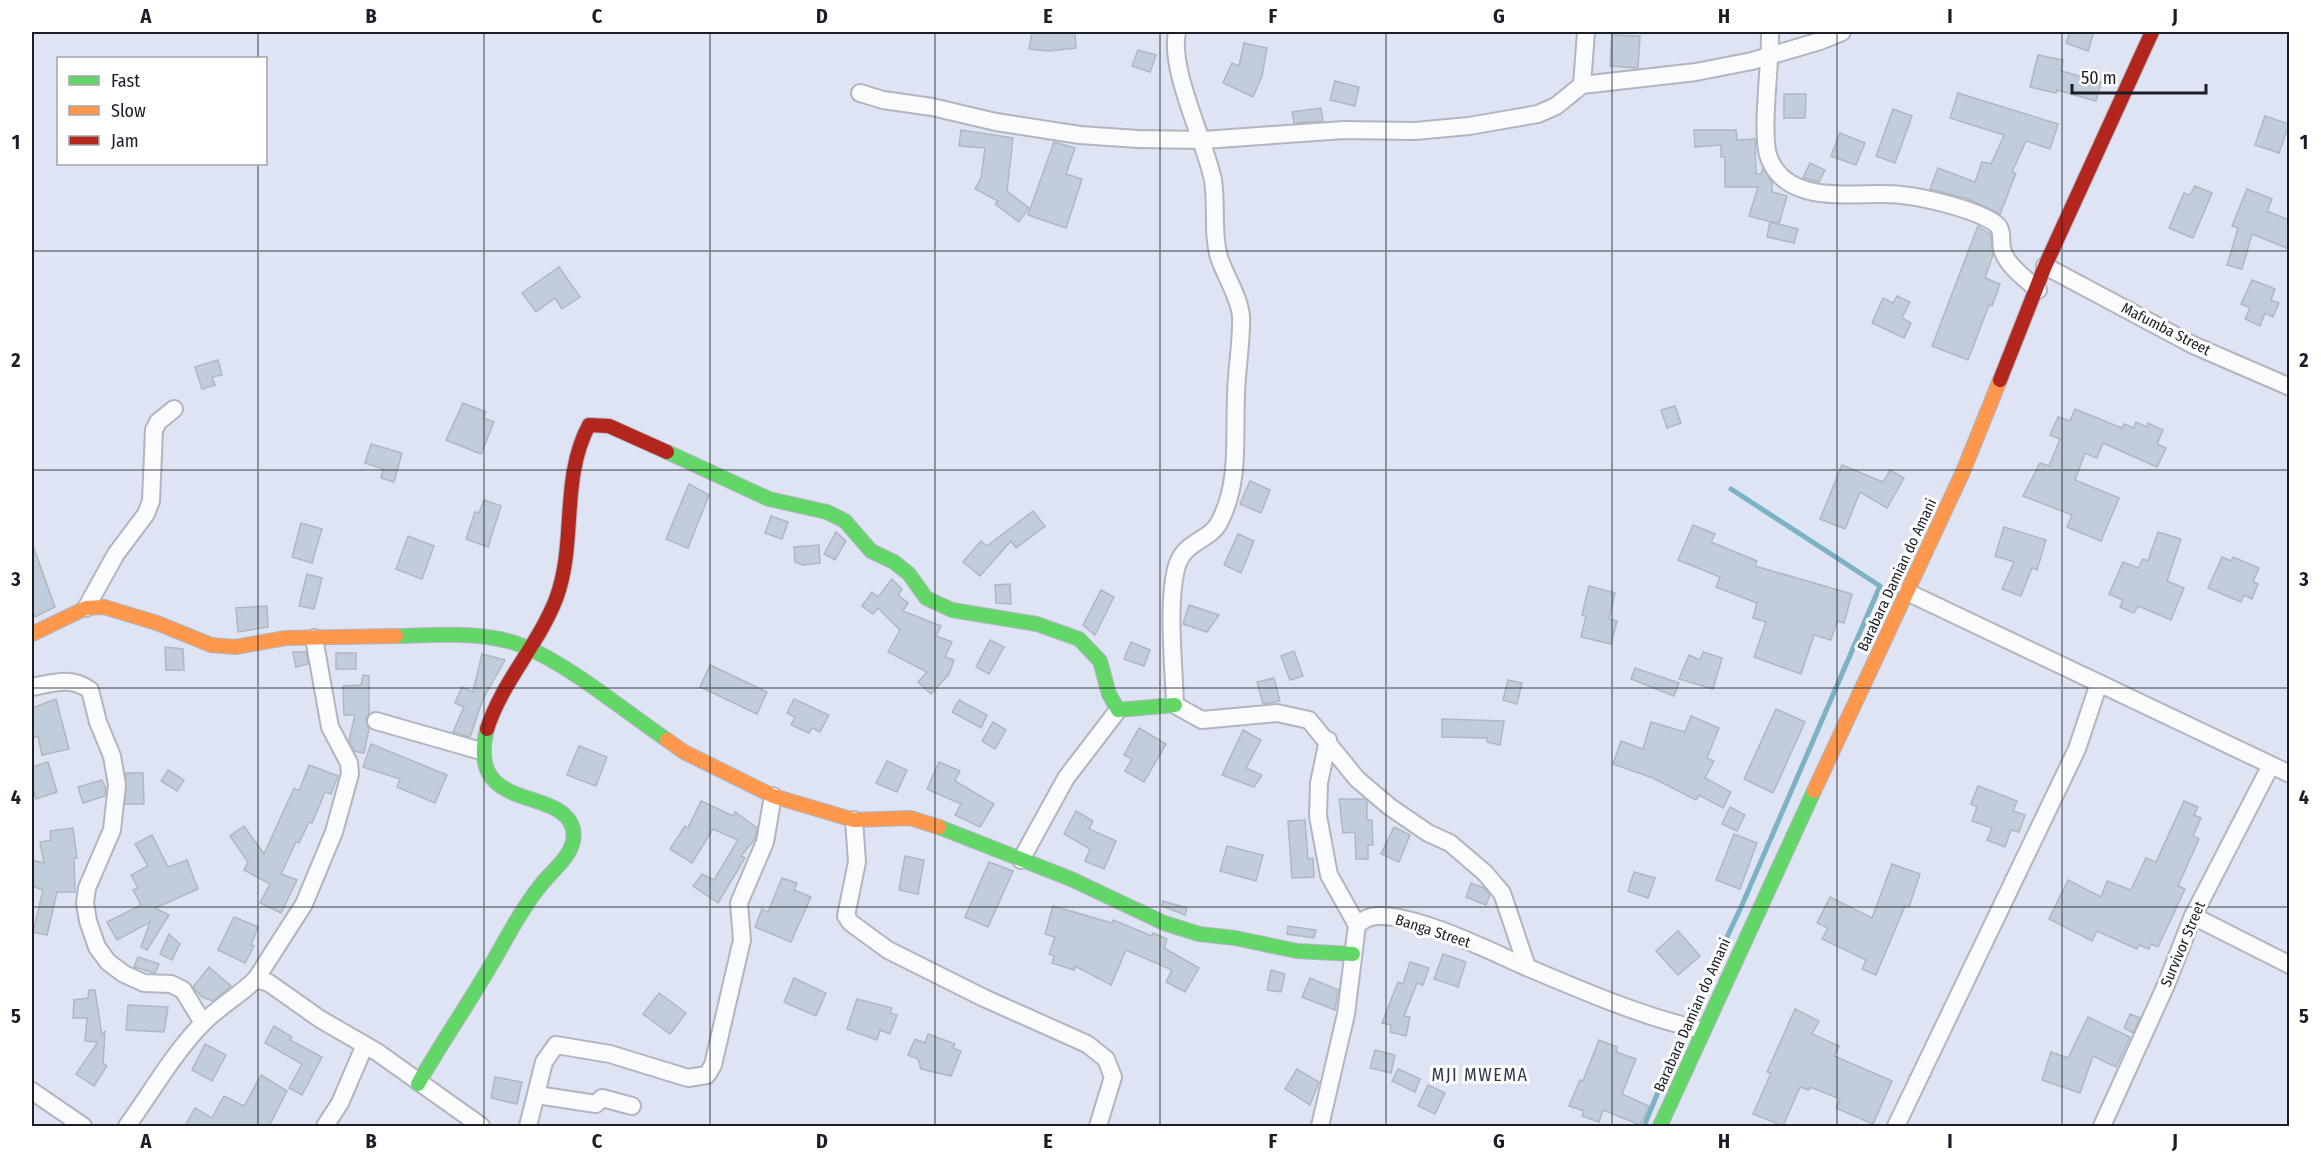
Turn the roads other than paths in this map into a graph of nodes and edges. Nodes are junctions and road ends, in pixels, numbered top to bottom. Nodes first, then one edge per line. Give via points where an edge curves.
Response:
1 (1177, 32) edge
2 (1586, 32) edge
3 (1770, 32) edge
4 (1842, 32) edge
5 (2152, 32) edge
6 (1771, 55) junction
7 (1582, 85) junction
8 (860, 93) dead end
9 (1203, 140) junction
10 (2045, 266) junction
11 (2038, 290) junction
12 (2289, 387) edge
13 (174, 409) dead end
14 (1907, 592) junction
15 (86, 608) junction
16 (32, 634) edge
17 (314, 638) junction
18 (528, 648) junction
19 (2099, 683) junction
20 (32, 687) edge
21 (1175, 705) junction
22 (1118, 710) junction
23 (376, 721) dead end
24 (1328, 740) junction
25 (481, 751) junction
26 (2271, 765) junction
27 (2289, 774) edge
28 (773, 796) junction
29 (854, 820) junction
30 (1022, 860) junction
31 (2193, 916) junction
32 (1357, 925) junction
33 (1353, 954) junction
34 (2289, 965) edge
35 (1527, 967) junction
36 (256, 979) junction
37 (203, 1023) junction
38 (1702, 1030) junction
39 (364, 1047) junction
40 (418, 1084) junction
41 (32, 1091) edge
42 (537, 1095) junction
43 (632, 1106) dead end
44 (456, 1111) junction
45 (83, 1126) edge
46 (127, 1126) edge
47 (325, 1126) edge
48 (448, 1126) edge
49 (481, 1126) edge
50 (528, 1126) edge
51 (1098, 1126) edge
52 (1320, 1126) edge
53 (1660, 1126) edge
54 (1896, 1126) edge
55 (2102, 1126) edge

1 - 9 street via 1177,63
2 - 7 street
3 - 6 street
4 - 6 street
5 - 10 street, Barabara Damian do Amani
6 - 7 street via 1696,72
6 - 11 street via 1766,135 1768,157 1779,176 1797,187 1825,194 1900,195 1976,213 1998,225 2007,260
7 - 9 street via 1556,106 1499,122 1415,131 1344,130
8 - 9 street via 1080,135
9 - 21 street via 1213,182 1218,255 1240,312 1241,346 1234,480 1227,507 1216,530 1183,551 1176,569
10 - 11 street, Barabara Damian do Amani
10 - 12 street, Mafumba Street via 2193,345
11 - 14 street, Barabara Damian do Amani via 1962,474
13 - 15 street via 154,430 151,501 146,514 116,554
14 - 19 street
14 - 38 street, Barabara Damian do Amani
15 - 16 street
15 - 17 street via 104,607 211,645 235,647 286,638
17 - 18 street via 462,635
17 - 36 street via 330,727 349,763 350,774 334,832 312,887
18 - 22 street via 555,600 561,580 581,436 589,425 609,426 769,499 826,512 845,521 871,551 909,574 926,598 952,610 1037,624 1079,639 1100,661
18 - 25 street via 501,696
18 - 28 street via 684,752
19 - 26 street
19 - 54 street via 2073,759
20 - 37 street via 65,680 81,683 90,690 112,756 117,785 112,830 87,888 85,903 97,947 124,974 144,983 171,984 183,990
21 - 22 street
21 - 24 street via 1202,720 1295,715 1309,720
22 - 30 street via 1066,778
23 - 25 street
24 - 32 street via 1318,790 1318,816 1329,875
24 - 35 street via 1357,779 1390,807 1450,843 1491,879 1502,893
25 - 40 street via 484,766 494,782 517,795 547,804 567,817 572,845 537,890
26 - 27 street
26 - 31 street, Survivor Street
28 - 29 street
28 - 42 street via 765,842 739,903 741,940 713,1065 707,1075 687,1078 610,1054 556,1045 544,1062
29 - 30 street via 910,818
29 - 51 street via 857,862 846,916 851,923 888,950 1087,1044 1106,1059 1113,1077
30 - 33 street via 1164,923 1199,934 1297,951
31 - 34 street
31 - 55 street, Survivor Street
32 - 33 street
32 - 35 street, Banga Street via 1365,918 1396,918 1452,934
33 - 52 street via 1342,1035
35 - 38 street, Banga Street
36 - 37 street
36 - 39 street via 288,995
37 - 46 street
38 - 53 street, Barabara Damian do Amani
39 - 40 street via 377,1052
39 - 47 street via 340,1103
40 - 44 street
41 - 45 street
42 - 43 street via 596,1104 602,1098
42 - 50 street
44 - 48 street
44 - 49 street

